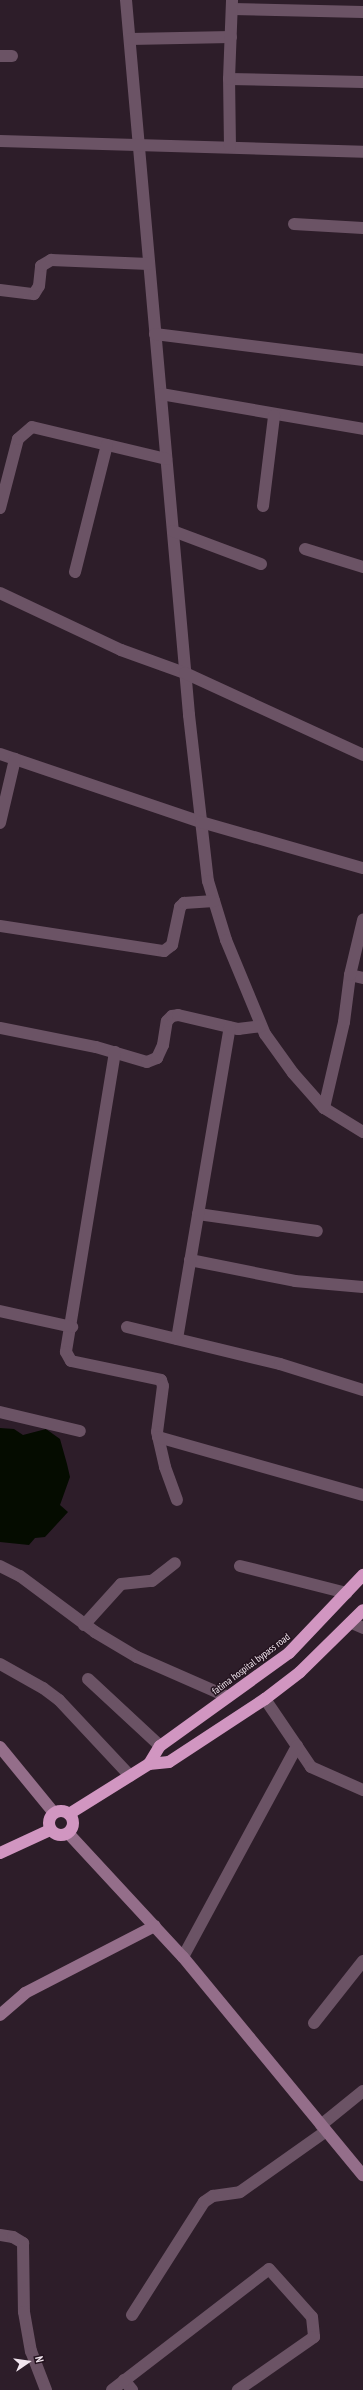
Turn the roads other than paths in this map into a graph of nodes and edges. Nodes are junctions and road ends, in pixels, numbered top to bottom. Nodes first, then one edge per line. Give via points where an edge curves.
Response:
1 (126, 0) edge
2 (232, 5) edge
3 (363, 12) edge
4 (231, 37) junction
5 (130, 39) junction
6 (229, 78) junction
7 (363, 82) edge
8 (0, 141) edge
9 (140, 144) junction
10 (230, 147) junction
11 (363, 152) edge
12 (294, 224) dead end
13 (363, 228) edge
14 (149, 264) junction
15 (0, 290) edge
16 (155, 334) junction
17 (363, 360) edge
18 (161, 394) junction
19 (274, 416) junction
20 (363, 429) edge
21 (107, 445) junction
22 (166, 459) junction
23 (263, 506) dead end
24 (0, 508) edge
25 (172, 531) junction
26 (305, 549) dead end
27 (261, 564) dead end
28 (363, 567) edge
29 (75, 572) dead end
30 (0, 593) edge
31 (185, 672) junction
32 (0, 754) edge
33 (363, 755) edge
34 (15, 759) junction
35 (201, 822) junction
36 (0, 823) edge
37 (362, 866) edge
38 (214, 901) junction
39 (363, 920) edge
40 (0, 926) edge
41 (350, 975) junction
42 (363, 978) edge
43 (261, 1026) junction
44 (230, 1027) junction
45 (0, 1028) edge
46 (115, 1052) junction
47 (324, 1108) junction
48 (363, 1132) edge
49 (198, 1214) junction
50 (317, 1231) dead end
51 (190, 1260) junction
52 (363, 1287) edge
53 (0, 1311) edge
54 (72, 1327) junction
55 (127, 1327) dead end
56 (177, 1339) junction
57 (363, 1390) edge
58 (0, 1412) edge
59 (80, 1431) dead end
60 (158, 1437) junction
61 (363, 1495) edge
62 (177, 1500) dead end
63 (175, 1562) dead end
64 (0, 1566) edge
65 (240, 1566) dead end
66 (363, 1575) edge
67 (347, 1593) junction
68 (363, 1610) edge
69 (84, 1625) junction
70 (358, 1625) edge
71 (0, 1664) edge
72 (88, 1679) dead end
73 (228, 1697) junction
74 (265, 1699) junction
75 (160, 1746) junction
76 (297, 1746) junction
77 (0, 1747) edge
78 (149, 1764) junction
79 (130, 1776) junction
80 (363, 1790) edge
81 (54, 1813) junction
82 (69, 1814) junction
83 (50, 1830) junction
84 (68, 1833) junction
85 (0, 1853) edge
86 (155, 1926) junction
87 (183, 1957) junction
88 (363, 1961) edge
89 (0, 2015) edge
90 (314, 2024) dead end
91 (363, 2091) edge
92 (323, 2128) junction
93 (363, 2175) edge
94 (0, 2235) edge
95 (132, 2315) dead end
96 (124, 2380) junction
97 (46, 2390) edge
98 (112, 2390) edge
99 (132, 2390) edge
100 (238, 2390) edge

1 - 5 street
2 - 3 street
2 - 4 street
4 - 5 street
4 - 6 street
5 - 9 street
6 - 7 street
6 - 10 street
8 - 9 street
9 - 10 street
9 - 14 street
10 - 11 street
12 - 13 street
14 - 15 street via 51,260 41,266 39,286 34,294
14 - 16 street
16 - 17 street
16 - 18 street
18 - 19 street
18 - 22 street
19 - 20 street
19 - 23 street
21 - 22 street
21 - 24 street via 32,426 23,431 18,439
21 - 29 street
22 - 25 street
25 - 27 street
25 - 31 street
26 - 28 street
30 - 31 street via 121,650
31 - 33 street
31 - 35 street
32 - 34 street
34 - 35 street
34 - 36 street
35 - 37 street
35 - 38 street via 208,881
38 - 40 street via 184,903 180,907 172,945 164,951
38 - 43 street via 226,940
39 - 41 street
41 - 42 street
41 - 47 street via 344,1022
43 - 44 street via 238,1029
43 - 47 street via 293,1073
44 - 46 street via 178,1015 167,1020 163,1045 157,1058 147,1062
44 - 49 street
45 - 46 street
46 - 54 street
47 - 48 street
49 - 50 street
49 - 51 street
51 - 52 street via 294,1281
51 - 56 street
53 - 54 street
54 - 60 street via 66,1352 71,1361 161,1380 163,1386 157,1418
55 - 56 street
56 - 57 street via 280,1364
58 - 59 street
60 - 61 street
60 - 62 street
63 - 69 street via 152,1581 121,1584
64 - 69 street via 20,1576
65 - 67 street
66 - 67 highway, fatima hospital bypass road
67 - 73 highway, fatima hospital bypass road via 289,1653
68 - 70 highway, fatima hospital bypass road
69 - 73 street via 137,1657
70 - 74 highway, fatima hospital bypass road
71 - 79 street via 59,1700
72 - 75 street
73 - 75 highway, fatima hospital bypass road
74 - 76 street
74 - 78 highway, fatima hospital bypass road via 169,1762
75 - 78 highway, fatima hospital bypass road
76 - 80 street via 311,1767
76 - 87 street
77 - 81 main road
78 - 79 highway, fatima hospital bypass road
79 - 82 highway, fatima hospital bypass road
81 - 82 highway via 62,1811
81 - 83 highway via 49,1819
82 - 84 highway via 73,1826
83 - 84 highway via 60,1836
83 - 85 highway
84 - 86 main road
86 - 87 main road
86 - 89 main road via 25,1993
87 - 92 main road
88 - 90 street
91 - 92 street
92 - 93 main road
92 - 95 street via 240,2192 213,2196 204,2202
94 - 97 street via 13,2237 23,2243 24,2312 31,2351
96 - 98 street
96 - 99 street
96 - 100 street via 269,2269 312,2317 314,2337

